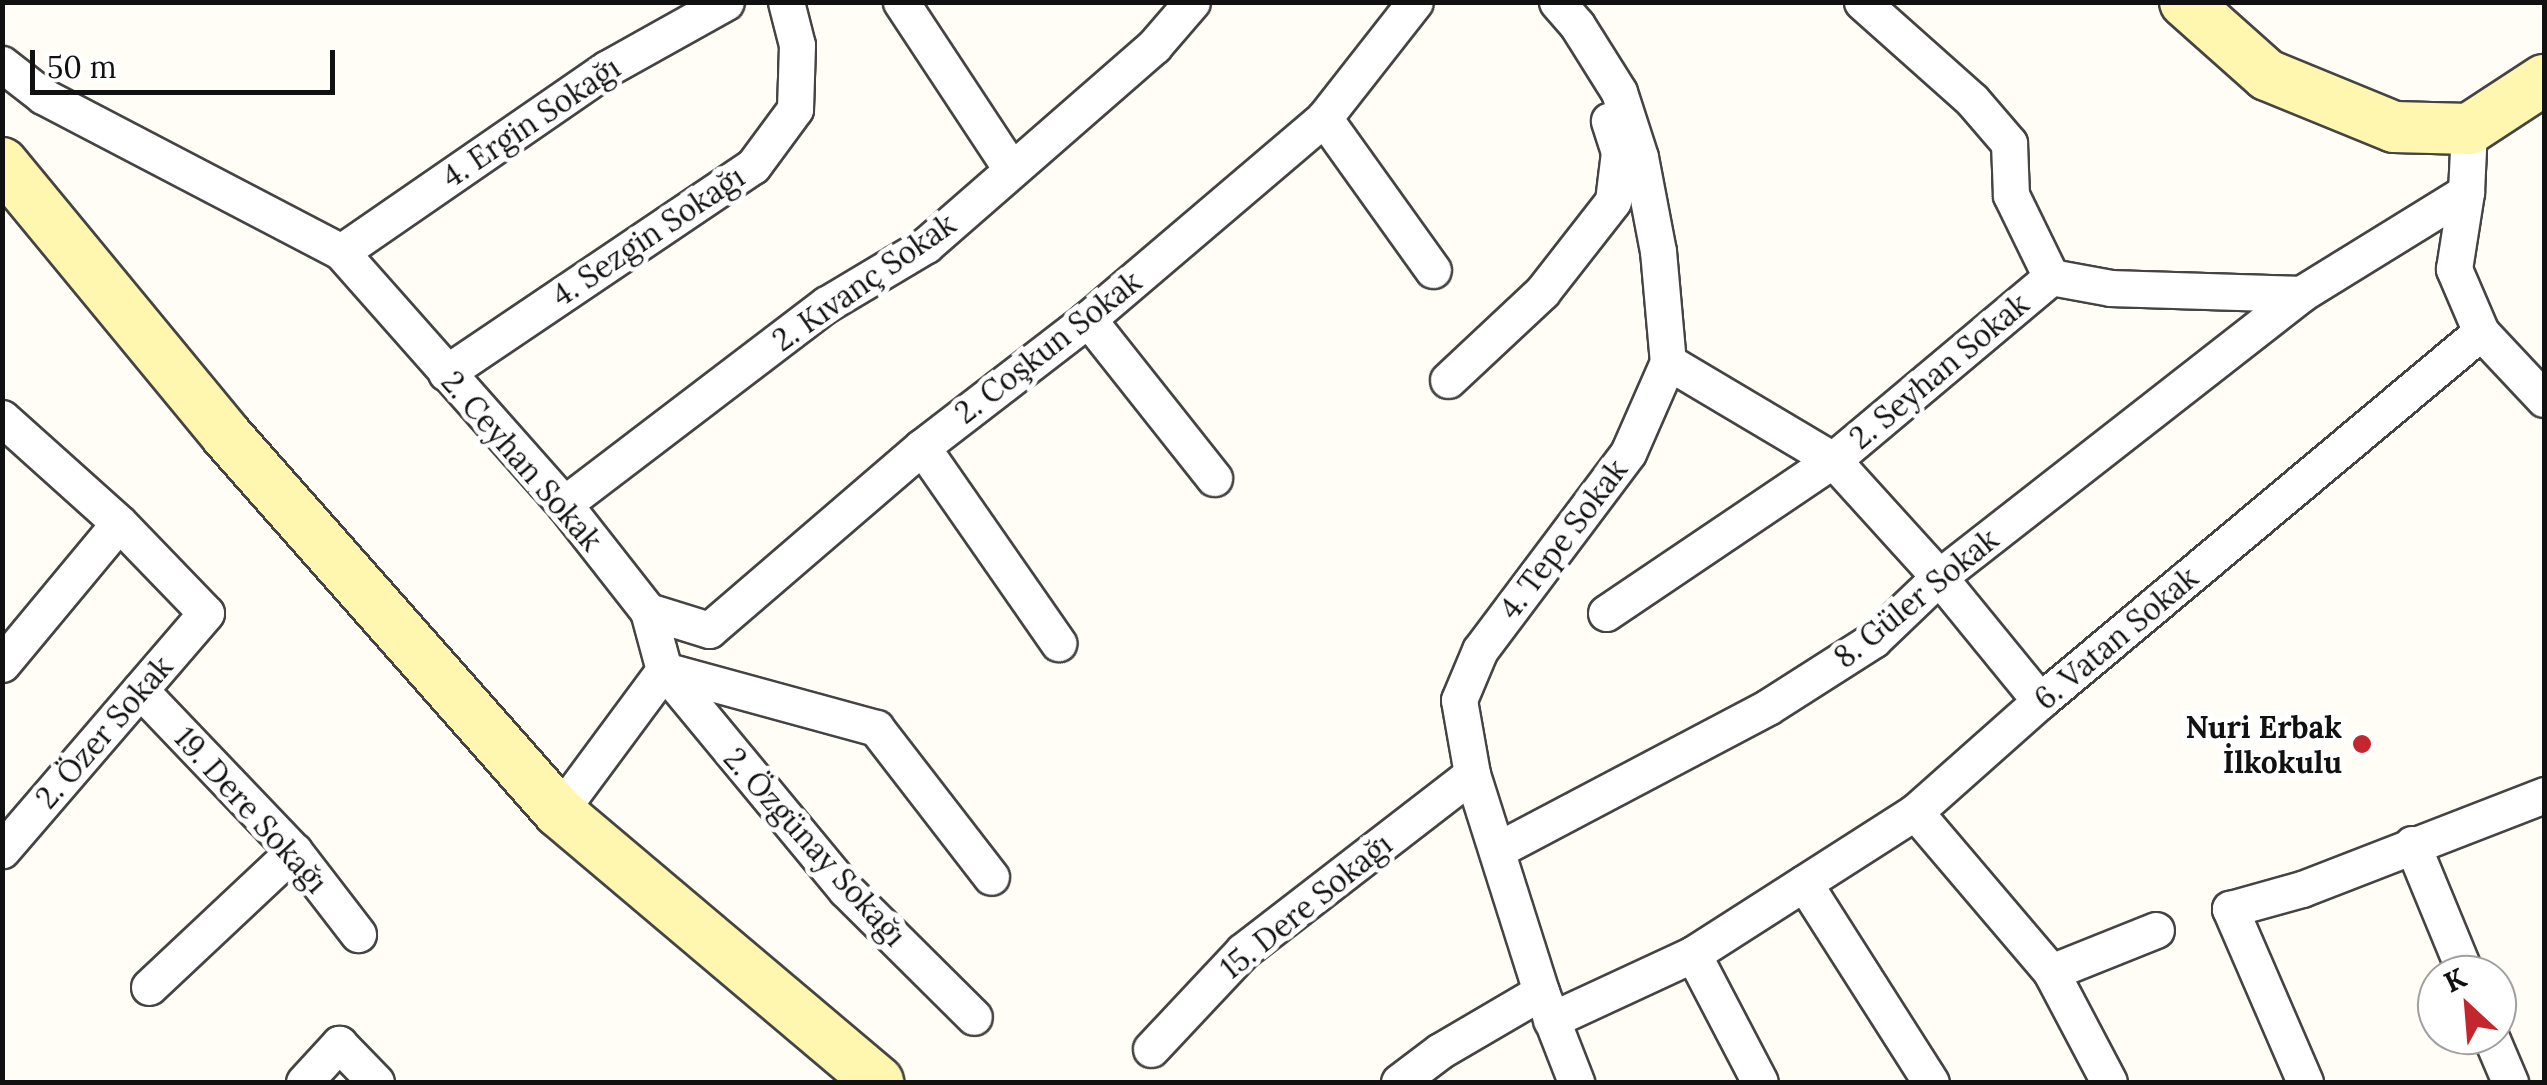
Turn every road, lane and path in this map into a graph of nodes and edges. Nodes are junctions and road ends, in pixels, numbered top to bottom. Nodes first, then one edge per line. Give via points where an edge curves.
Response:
1 (726, 2) edge
2 (786, 2) edge
3 (901, 2) edge
4 (1192, 2) edge
5 (1415, 2) edge
6 (1544, 2) edge
7 (1557, 2) edge
8 (1862, 2) edge
9 (2185, 2) edge
10 (2, 64) edge
11 (2544, 80) edge
12 (1324, 118) junction
13 (2469, 130) junction
14 (2, 163) edge
15 (1011, 169) junction
16 (2466, 192) junction
17 (341, 252) junction
18 (1433, 270) dead end
19 (2051, 277) junction
20 (2301, 294) junction
21 (1088, 320) junction
22 (2481, 332) junction
23 (1668, 362) junction
24 (446, 373) junction
25 (1448, 380) dead end
26 (2544, 399) edge
27 (2, 418) edge
28 (922, 447) junction
29 (1833, 460) junction
30 (1214, 478) dead end
31 (564, 504) junction
32 (119, 523) junction
33 (1939, 577) junction
34 (648, 611) junction
35 (1606, 613) dead end
36 (1058, 643) dead end
37 (2, 664) edge
38 (664, 670) junction
39 (140, 690) junction
40 (2040, 701) junction
41 (1472, 774) junction
42 (2544, 795) edge
43 (559, 812) junction
44 (1914, 812) junction
45 (2412, 844) junction
46 (2, 850) edge
47 (294, 850) junction
48 (1498, 850) junction
49 (991, 877) dead end
50 (1804, 883) junction
51 (2156, 930) dead end
52 (358, 934) dead end
53 (1694, 954) junction
54 (2458, 955) edge
55 (2050, 972) junction
56 (150, 987) dead end
57 (1546, 1006) junction
58 (974, 1017) dead end
59 (1151, 1049) dead end
60 (2499, 1055) edge
61 (304, 1082) edge
62 (376, 1082) edge
63 (878, 1082) edge
64 (1398, 1082) edge
65 (1576, 1082) edge
66 (1760, 1082) edge
67 (1931, 1082) edge
68 (2109, 1082) edge
69 (2305, 1082) edge
70 (2510, 1082) edge

1 - 17 street, 4. Ergin Sokağı via 608,68
2 - 24 street, 4. Sezgin Sokağı via 798,45 795,109 753,166
3 - 15 street
4 - 15 street, 2. Kıvanç Sokak via 1154,46
5 - 12 street, 2. Coşkun Sokak
6 - 25 street via 1604,105 1619,152 1613,201 1542,292
7 - 23 street, 4. Tepe Sokak via 1619,92 1640,157 1658,251
8 - 19 street via 1972,100 2008,143 2011,194
9 - 13 main road via 2267,76 2394,126
10 - 17 street, 2. Ceyhan Sokak via 43,96
11 - 13 main road
12 - 18 street
12 - 21 street, 2. Coşkun Sokak
13 - 16 street
14 - 43 main road via 226,435
15 - 31 street, 2. Kıvanç Sokak via 926,245 827,304
16 - 20 street
16 - 22 street via 2454,269
17 - 24 street, 2. Ceyhan Sokak
19 - 20 street, 2. Seyhan Sokak via 2111,288
19 - 29 street, 2. Seyhan Sokak
20 - 33 street, 8. Güler Sokak
21 - 28 street, 2. Coşkun Sokak
21 - 30 street
22 - 26 street
22 - 40 street, 6. Vatan Sokak
23 - 29 street
23 - 41 street, 4. Tepe Sokak via 1628,453 1480,650 1460,700
24 - 31 street, 2. Ceyhan Sokak
27 - 32 street
28 - 34 street, 2. Coşkun Sokak via 709,630
28 - 36 street
29 - 33 street
29 - 35 street, 2. Seyhan Sokak
31 - 34 street, 2. Ceyhan Sokak
32 - 37 street
32 - 39 street, 2. Özer Sokak via 206,613
33 - 40 street
33 - 48 street, 8. Güler Sokak via 1873,640 1768,707
34 - 38 street, 2. Ceyhan Sokak
38 - 43 street
38 - 49 street via 876,728
38 - 58 street, 2. Özgünay Sokağı via 846,890
39 - 46 street, 2. Özer Sokak
39 - 47 street, 19. Dere Sokağı
40 - 44 street, 6. Vatan Sokak
41 - 48 street, 4. Tepe Sokak
41 - 59 street, 15. Dere Sokağı via 1243,950
42 - 45 street
43 - 63 main road
44 - 50 street, 6. Vatan Sokak
44 - 55 street
45 - 54 street
45 - 69 street via 2230,909
47 - 52 street, 19. Dere Sokağı
47 - 56 street
48 - 57 street, 4. Tepe Sokak
50 - 53 street, 6. Vatan Sokak
50 - 67 street
51 - 55 street
53 - 57 street, 6. Vatan Sokak
53 - 66 street
55 - 68 street
57 - 64 street, 6. Vatan Sokak via 1440,1050
57 - 65 street, 4. Tepe Sokak
60 - 70 street
61 - 62 street via 339,1044

